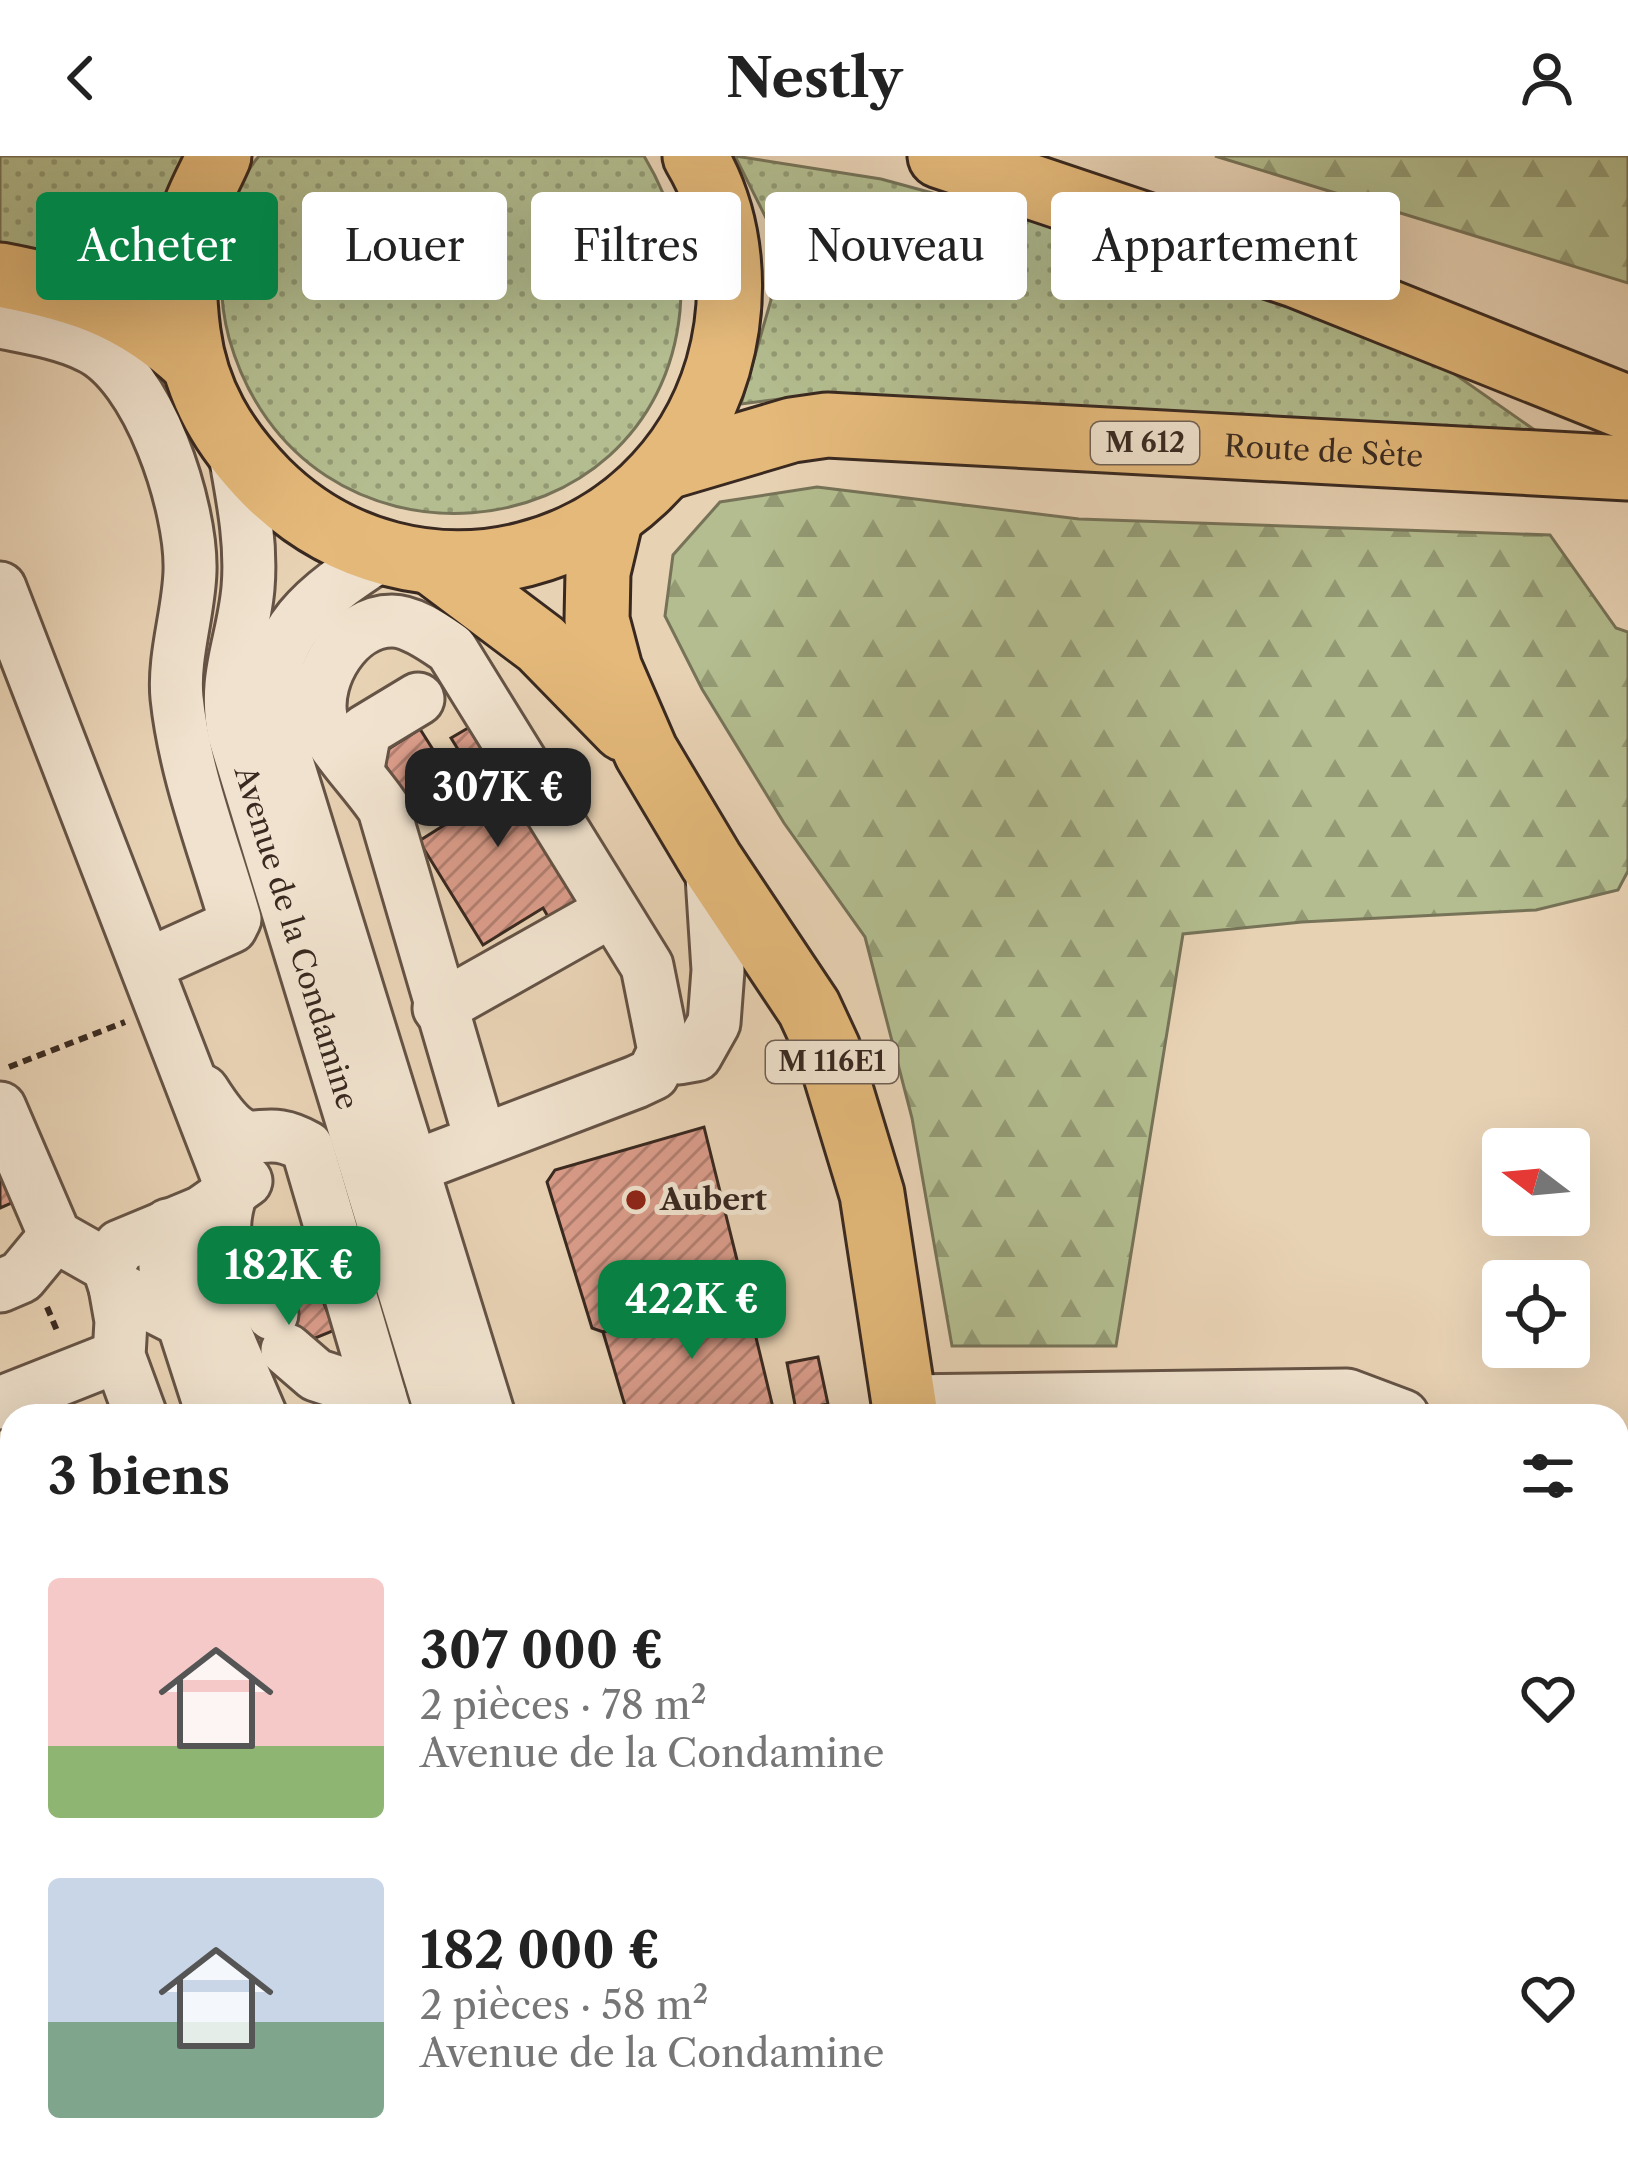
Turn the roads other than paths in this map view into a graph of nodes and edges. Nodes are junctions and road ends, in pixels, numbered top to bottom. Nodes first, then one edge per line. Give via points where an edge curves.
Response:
1 (219, 156) edge
2 (695, 156) edge
3 (940, 156) edge
4 (0, 275) edge
5 (0, 322) edge
6 (192, 362) junction
7 (1628, 407) edge
8 (234, 449) junction
9 (667, 466) junction
10 (1628, 468) edge
11 (610, 517) junction
12 (408, 559) junction
13 (0, 588) edge
14 (418, 699) dead end
15 (646, 752) junction
16 (358, 768) junction
17 (711, 861) junction
18 (599, 918) dead end
19 (157, 986) junction
20 (433, 989) junction
21 (356, 996) junction
22 (680, 1053) junction
23 (190, 1070) junction
24 (0, 1108) edge
25 (351, 1128) junction
26 (481, 1141) junction
27 (412, 1177) junction
28 (200, 1208) junction
29 (28, 1262) edge
30 (111, 1276) junction
31 (178, 1319) junction
32 (97, 1365) junction
33 (0, 1403) edge
34 (131, 1404) edge
35 (209, 1404) edge
36 (256, 1404) edge
37 (379, 1404) edge
38 (383, 1404) edge
39 (438, 1404) edge
40 (485, 1404) edge
41 (904, 1404) edge
42 (1041, 1404) edge
43 (1371, 1404) edge

1 - 6 main road via 193,215 183,289
2 - 9 main road via 729,254 728,330 707,402
3 - 7 main road via 1298,276
4 - 6 main road via 113,305 152,324
5 - 19 street via 90,346 111,360 129,380 172,470 190,563 176,692 186,763 235,919
6 - 8 main road
8 - 12 main road via 299,514
8 - 25 street, Avenue de la Condamine via 249,560 229,711
9 - 10 main road, Route de Sète / M 612 via 793,430 845,425
9 - 11 main road
11 - 12 main road via 555,546 495,562
11 - 15 main road, M 116E1 via 598,620
12 - 15 main road, M 116E1 via 541,644
12 - 21 street, Avenue de la Condamine via 301,612 284,638 271,691
13 - 19 street
14 - 16 street via 364,731
15 - 17 main road, M 116E1
16 - 20 street via 384,809
16 - 22 street via 334,749 321,716 335,654 362,631 392,621 427,633 451,649 647,966
17 - 22 street via 715,1023
17 - 41 main road, M 116E1 via 828,1049 872,1193
18 - 20 street
19 - 23 street
20 - 21 street
20 - 26 street
21 - 25 street, Avenue de la Condamine
22 - 26 street via 653,1074
22 - 27 street via 680,1075 637,1098
23 - 25 street via 241,1138
23 - 28 street
24 - 29 street
25 - 27 street, Avenue de la Condamine
25 - 28 street
25 - 38 street
25 - 39 street, Avenue de la Condamine
26 - 27 street
27 - 40 street, Avenue de la Condamine
28 - 30 street via 120,1246
28 - 31 street via 165,1267
28 - 36 street via 204,1283
28 - 37 street via 220,1225 280,1332 316,1375
29 - 30 street
30 - 31 street
30 - 32 street via 121,1322
31 - 35 street
32 - 33 street
32 - 34 street
42 - 43 street via 1347,1395

